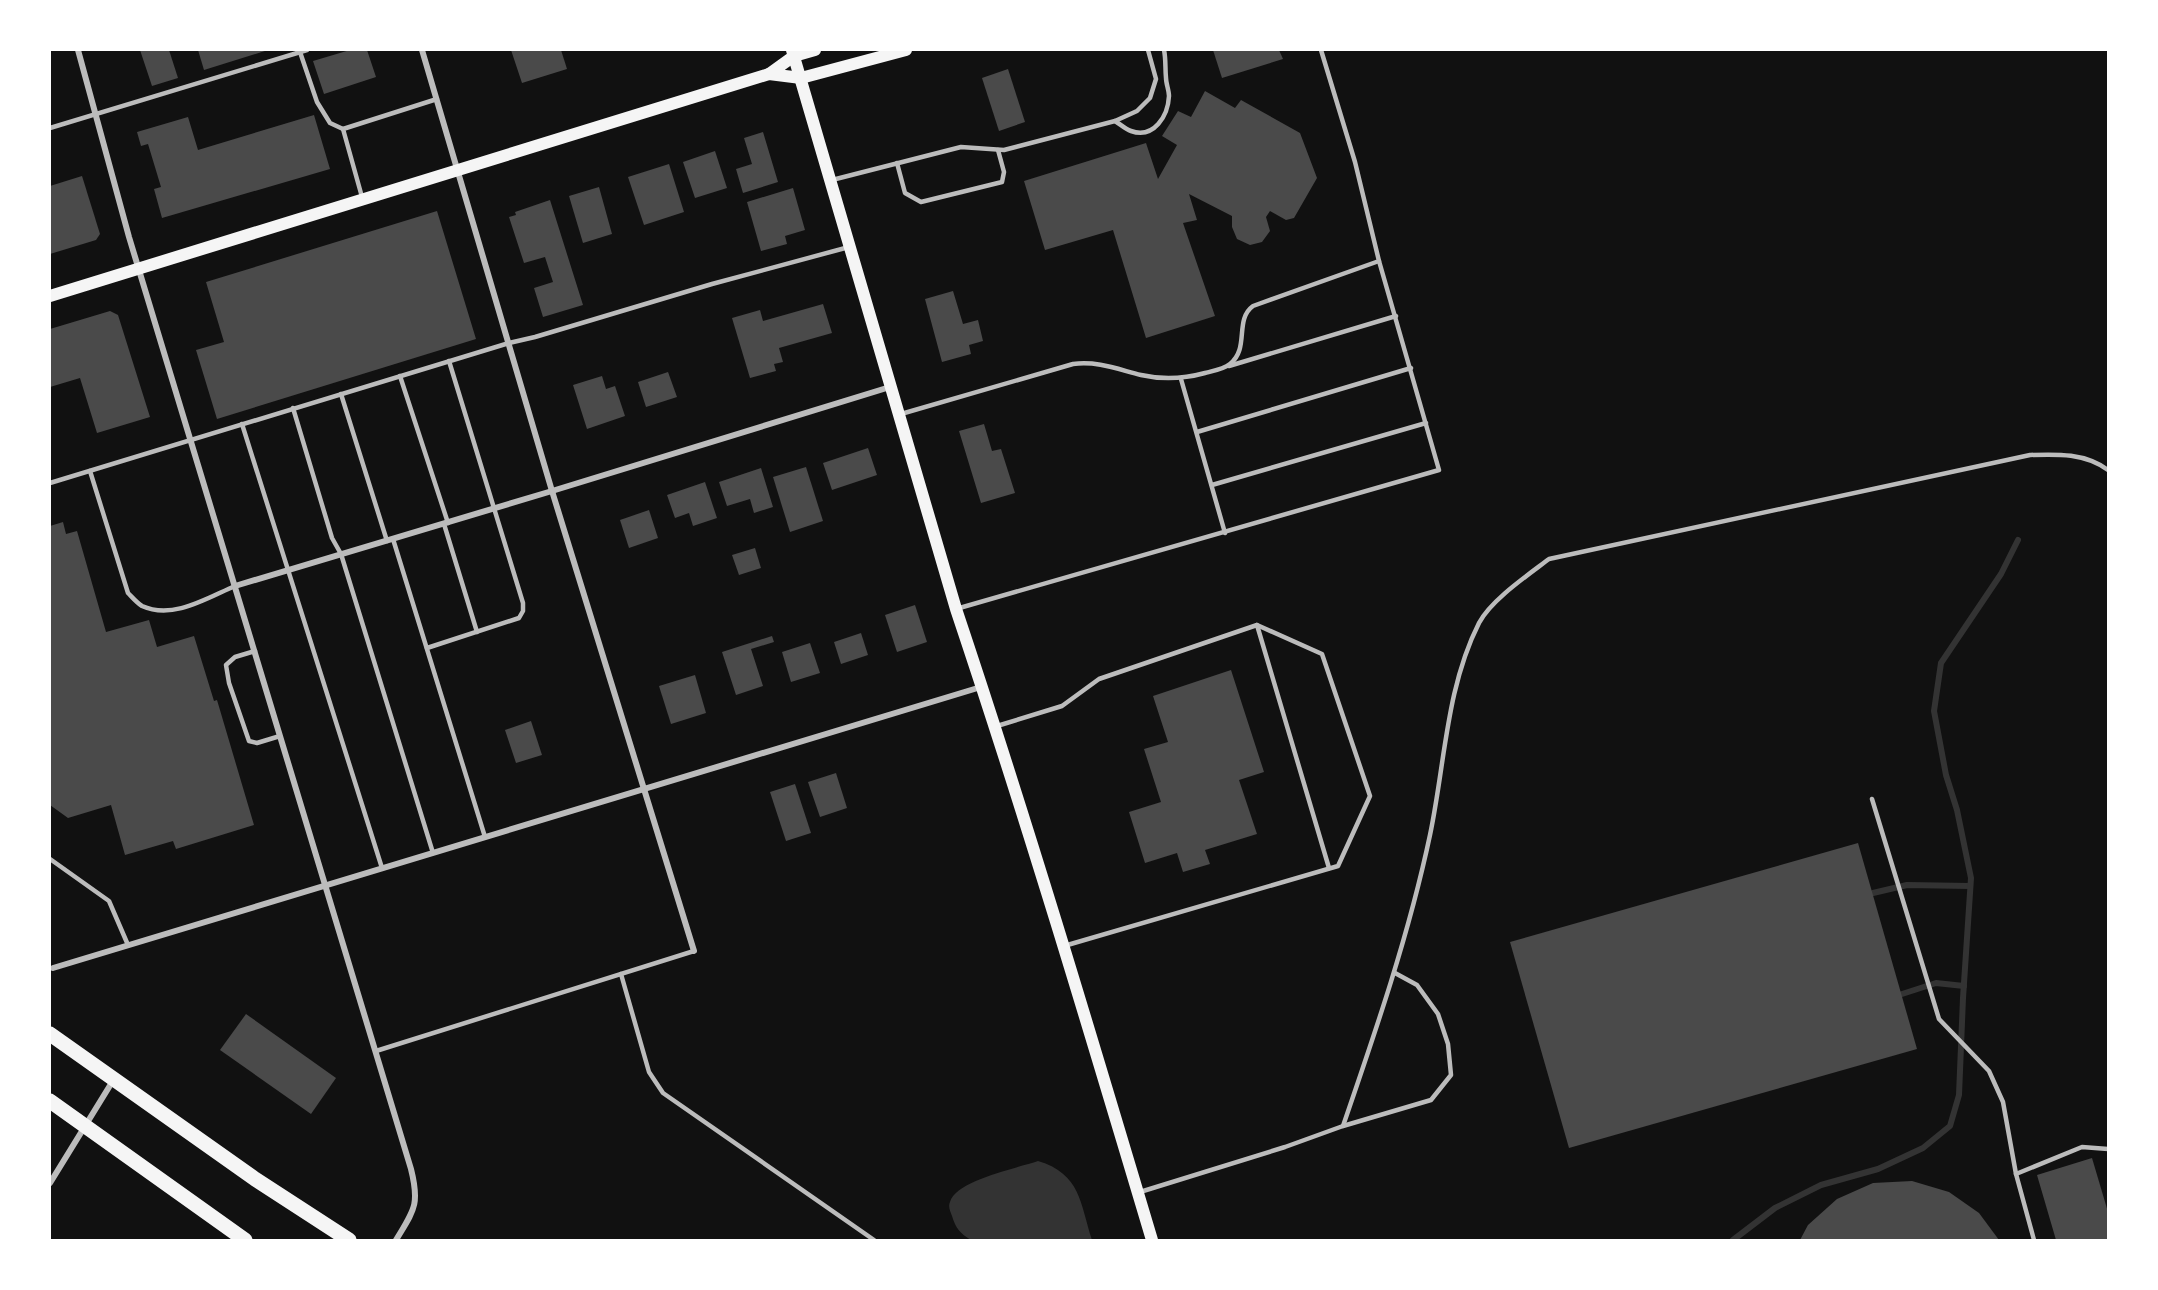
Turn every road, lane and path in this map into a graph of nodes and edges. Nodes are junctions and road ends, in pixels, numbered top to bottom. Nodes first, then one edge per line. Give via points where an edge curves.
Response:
1 (78, 50) edge
2 (307, 50) edge
3 (422, 50) edge
4 (815, 50) edge
5 (906, 50) edge
6 (1148, 50) edge
7 (1164, 50) edge
8 (1321, 50) edge
9 (300, 52) junction
10 (793, 53) edge
11 (769, 74) junction
12 (801, 78) junction
13 (1156, 79) junction
14 (1166, 79) junction
15 (437, 99) junction
16 (97, 114) junction
17 (1115, 121) junction
18 (50, 128) edge
19 (343, 129) junction
20 (998, 150) junction
21 (897, 163) junction
22 (459, 170) junction
23 (831, 180) junction
24 (363, 200) junction
25 (850, 246) junction
26 (1379, 261) junction
27 (139, 269) junction
28 (50, 296) edge
29 (1395, 316) junction
30 (509, 343) junction
31 (449, 361) junction
32 (1223, 367) junction
33 (1411, 368) junction
34 (400, 376) junction
35 (1181, 379) junction
36 (891, 386) junction
37 (341, 394) junction
38 (293, 408) junction
39 (899, 414) junction
40 (1426, 423) junction
41 (242, 424) junction
42 (1197, 432) junction
43 (190, 439) junction
44 (2106, 466) edge
45 (2109, 470) edge
46 (90, 471) junction
47 (50, 483) edge
48 (1212, 485) junction
49 (552, 491) junction
50 (494, 509) junction
51 (446, 523) junction
52 (1225, 533) junction
53 (390, 540) junction
54 (341, 555) junction
55 (289, 570) junction
56 (235, 586) junction
57 (956, 609) junction
58 (1257, 625) junction
59 (477, 632) junction
60 (427, 648) junction
61 (255, 651) junction
62 (982, 687) junction
63 (994, 727) junction
64 (280, 736) junction
65 (645, 790) junction
66 (1872, 800) dead end
67 (485, 837) junction
68 (433, 853) junction
69 (50, 859) edge
70 (382, 868) junction
71 (1329, 868) junction
72 (326, 884) junction
73 (128, 945) junction
74 (1063, 947) junction
75 (694, 951) joint
76 (52, 968) dead end
77 (1395, 973) junction
78 (621, 974) junction
79 (50, 1034) edge
80 (376, 1051) junction
81 (115, 1078) junction
82 (50, 1101) edge
83 (1343, 1126) junction
84 (84, 1128) junction
85 (2109, 1149) edge
86 (2016, 1174) junction
87 (50, 1183) edge
88 (1137, 1192) junction
89 (245, 1240) edge
90 (349, 1240) edge
91 (396, 1240) edge
92 (874, 1240) edge
93 (1152, 1240) edge
94 (2034, 1240) edge

1 - 16 street
2 - 9 lane
3 - 15 street
4 - 10 main road
5 - 12 main road
6 - 13 lane
7 - 14 lane
8 - 26 lane via 1355,162
9 - 16 lane
9 - 19 lane via 317,102 330,123
10 - 11 main road
10 - 12 main road
11 - 12 main road
11 - 22 main road
12 - 23 main road
13 - 14 lane
13 - 17 lane via 1150,98 1137,111
14 - 17 lane via 1167,110 1152,130 1129,131
15 - 19 lane
15 - 22 street
16 - 18 lane
16 - 27 street
17 - 20 lane
19 - 24 lane
20 - 21 lane via 962,147
20 - 21 lane via 1004,172 1002,182 921,202 905,193
21 - 23 lane
22 - 24 main road
22 - 30 street
23 - 25 main road
24 - 27 main road
25 - 30 lane
25 - 36 main road
26 - 29 lane
26 - 32 lane via 1253,306 1243,319 1238,354
27 - 28 main road
27 - 43 street
29 - 32 lane
29 - 33 lane
30 - 31 lane
30 - 49 street
31 - 34 lane
31 - 50 lane
32 - 35 lane
33 - 40 lane
33 - 42 lane
34 - 37 lane
34 - 51 lane
35 - 39 lane via 1162,379 1104,364 1073,364
35 - 42 lane
36 - 39 main road
36 - 49 street
37 - 38 lane
37 - 53 lane
38 - 41 lane
38 - 54 lane via 332,538
39 - 57 main road
40 - 48 lane
40 - 52 lane via 1438,470
41 - 43 lane
41 - 55 lane
42 - 48 lane
43 - 46 lane
43 - 56 street
44 - 45 lane
44 - 77 lane via 2062,454 2030,455 1549,559 1511,587 1480,621 1459,672 1430,835
46 - 47 lane
46 - 56 lane via 128,593 140,605 159,611 179,609
48 - 52 lane
49 - 50 street
49 - 65 street
50 - 51 street
50 - 59 lane via 523,611 519,618
51 - 53 street
51 - 59 lane
52 - 57 lane
53 - 54 street
53 - 60 lane
54 - 55 street
54 - 68 lane
55 - 56 street
55 - 70 lane
56 - 61 street
57 - 62 main road
58 - 63 lane via 1099,679 1062,706
58 - 71 lane
58 - 71 lane via 1322,654 1370,796 1338,866
59 - 60 lane
60 - 67 lane
61 - 64 street
61 - 64 lane via 230,660 226,665 229,683 249,741 257,743
62 - 63 main road
62 - 65 street
63 - 74 main road
64 - 72 street
65 - 67 street
65 - 75 street
66 - 86 lane via 1939,1019 1989,1071 2003,1102
67 - 68 street
68 - 70 street
69 - 73 lane via 109,901
70 - 72 street
71 - 74 lane
72 - 73 street
72 - 80 street
73 - 76 street
74 - 88 main road
75 - 78 lane
77 - 83 lane
77 - 83 lane via 1417,985 1438,1014 1448,1044 1451,1075 1431,1100
78 - 80 lane
78 - 92 lane via 650,1072 663,1093
79 - 81 main road
80 - 91 street via 416,1190 416,1205
81 - 84 street
81 - 90 main road via 255,1179
82 - 84 main road
83 - 88 lane
84 - 87 street
84 - 89 main road
85 - 86 lane via 2082,1147
86 - 94 lane
88 - 93 main road

